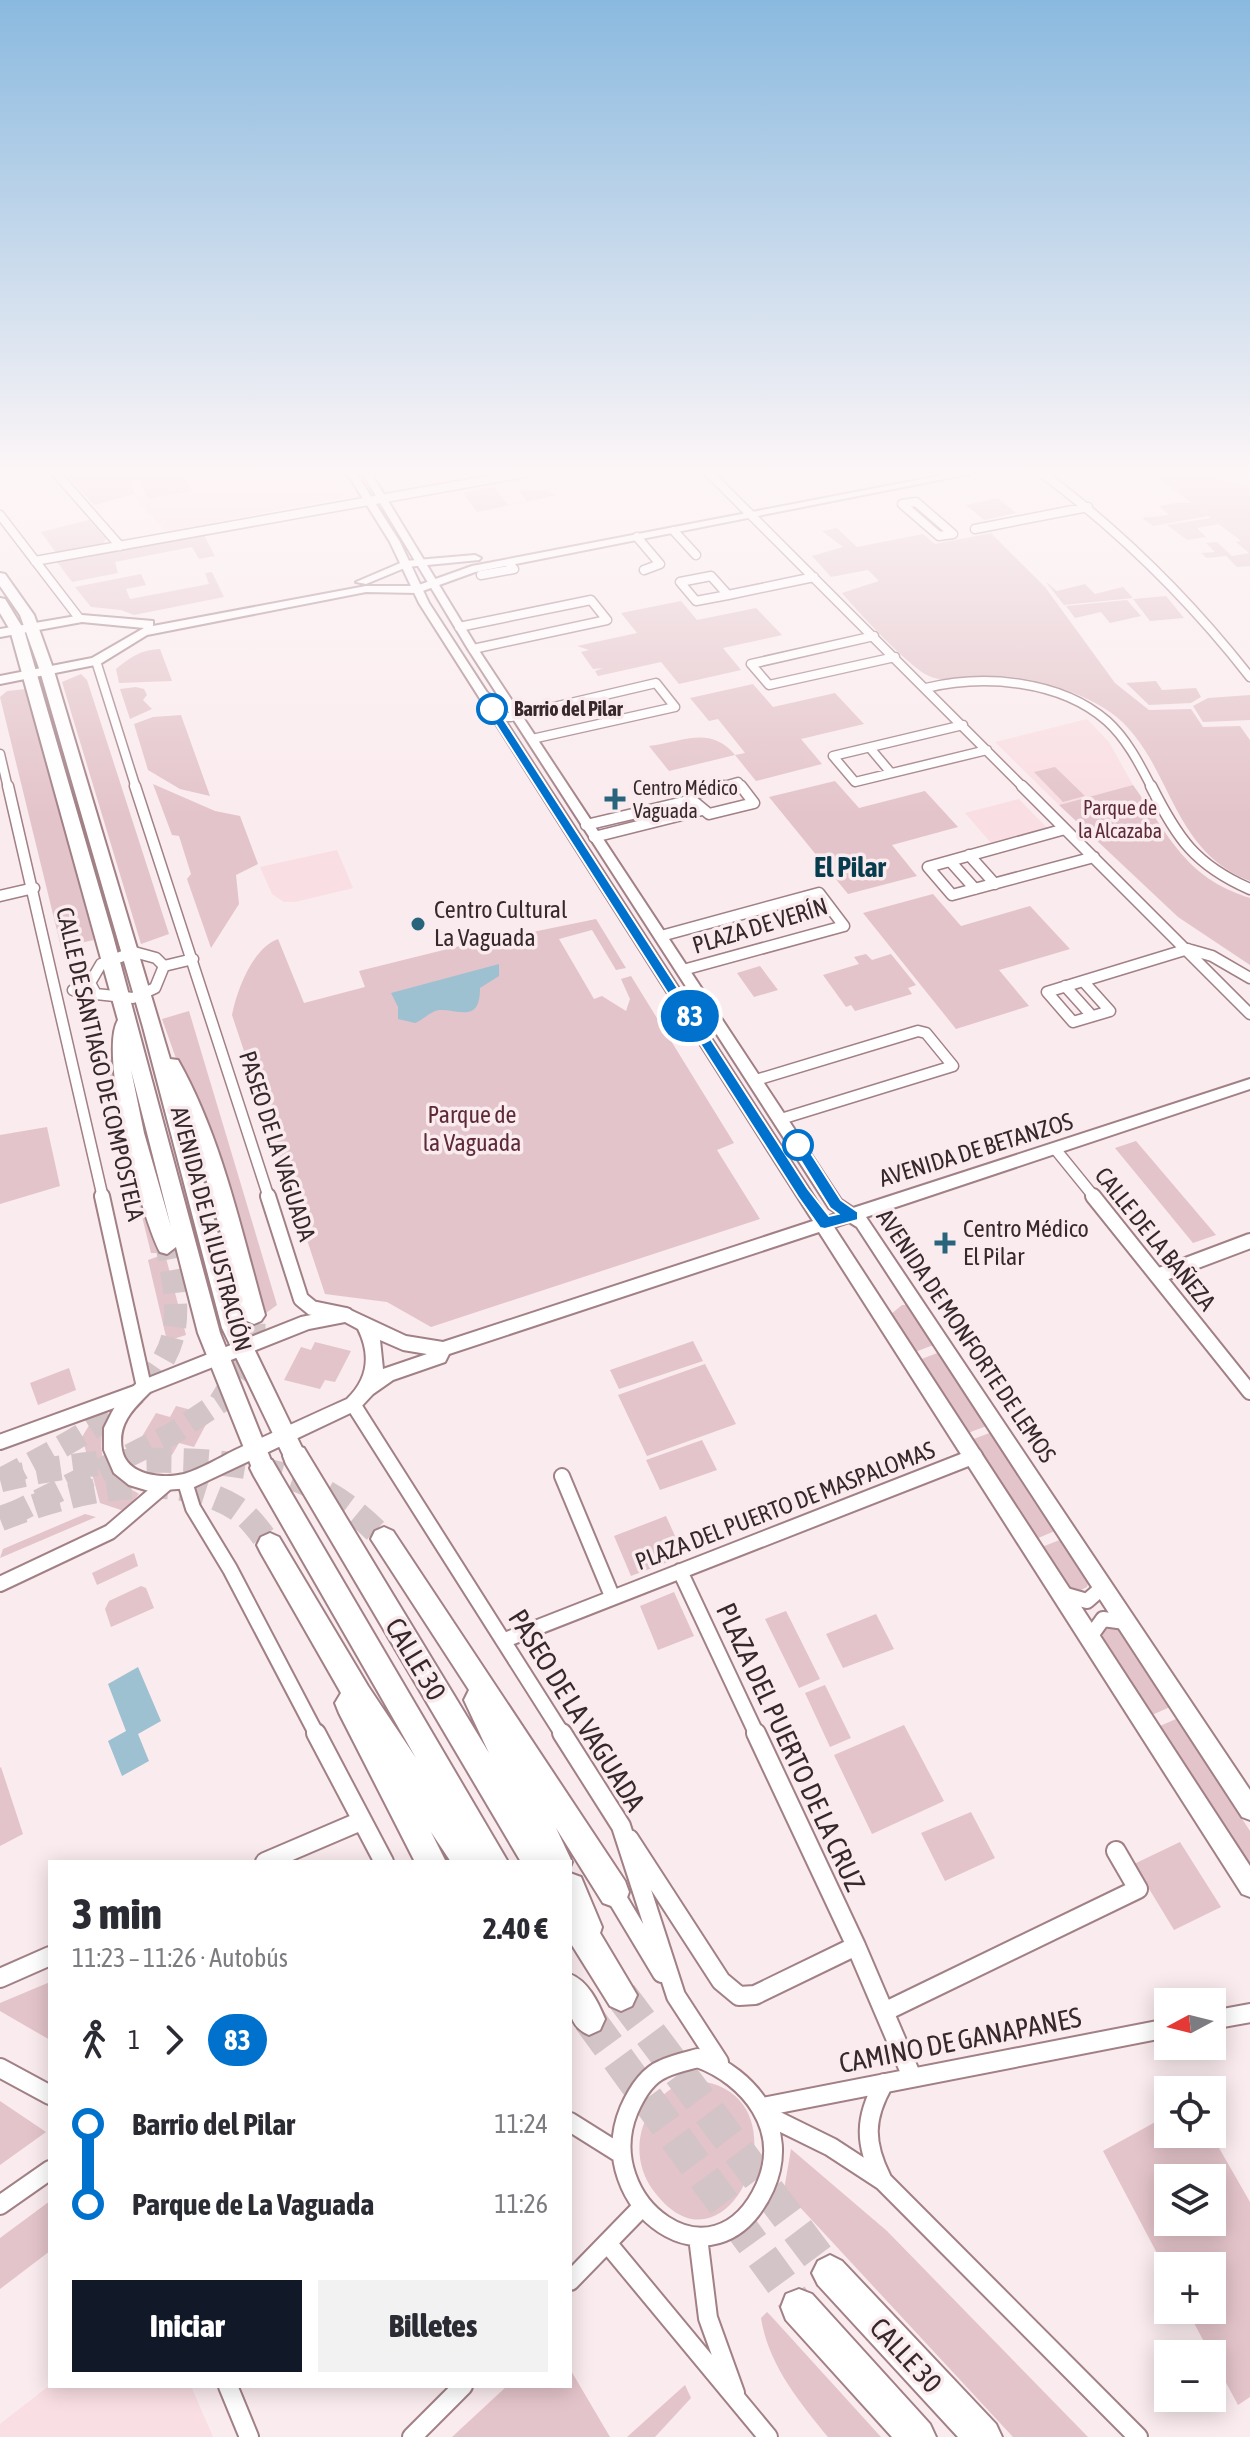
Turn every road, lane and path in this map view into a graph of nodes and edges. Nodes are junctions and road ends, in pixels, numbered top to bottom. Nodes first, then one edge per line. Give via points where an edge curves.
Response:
1 (434, 586) edge
2 (6, 587) edge
3 (55, 587) edge
4 (354, 587) edge
5 (359, 587) edge
6 (406, 587) edge
7 (415, 587) edge
8 (431, 587) edge
9 (684, 587) edge
10 (703, 587) edge
11 (721, 587) edge
12 (768, 587) edge
13 (824, 587) edge
14 (1175, 587) edge
15 (417, 590) junction
16 (728, 595) junction
17 (712, 598) junction
18 (0, 602) edge
19 (79, 618) junction
20 (120, 626) junction
21 (33, 627) junction
22 (459, 627) junction
23 (17, 630) junction
24 (0, 633) edge
25 (874, 636) junction
26 (124, 642) junction
27 (473, 649) junction
28 (789, 655) junction
29 (895, 657) junction
30 (770, 659) junction
31 (96, 661) junction
32 (907, 670) junction
33 (47, 671) junction
34 (30, 674) junction
35 (808, 676) junction
36 (1250, 677) edge
37 (0, 680) edge
38 (788, 681) junction
39 (944, 686) junction
40 (927, 689) junction
41 (482, 694) junction
42 (942, 704) junction
43 (516, 716) junction
44 (963, 725) junction
45 (532, 739) junction
46 (870, 748) junction
47 (987, 750) junction
48 (0, 754) edge
49 (866, 769) dead end
50 (891, 773) junction
51 (873, 777) junction
52 (692, 800) junction
53 (702, 810) junction
54 (586, 825) junction
55 (1065, 829) junction
56 (594, 837) junction
57 (969, 855) junction
58 (1094, 857) junction
59 (950, 861) junction
60 (995, 884) junction
61 (34, 888) junction
62 (975, 889) junction
63 (1250, 889) edge
64 (0, 896) edge
65 (661, 936) junction
66 (1188, 949) junction
67 (130, 953) junction
68 (110, 958) junction
69 (193, 959) junction
70 (164, 966) junction
71 (683, 970) junction
72 (92, 974) junction
73 (1250, 978) edge
74 (1083, 981) junction
75 (1065, 986) junction
76 (73, 990) junction
77 (58, 994) junction
78 (97, 995) junction
79 (142, 995) junction
80 (122, 1000) junction
81 (1250, 1014) edge
82 (1092, 1016) junction
83 (126, 1022) junction
84 (152, 1027) junction
85 (756, 1080) junction
86 (1250, 1084) edge
87 (781, 1119) junction
88 (1056, 1150) junction
89 (852, 1216) junction
90 (825, 1223) junction
91 (1250, 1241) edge
92 (167, 1246) tunnel mouth
93 (1157, 1276) junction
94 (254, 1315) tunnel mouth
95 (346, 1315) junction
96 (364, 1324) junction
97 (241, 1347) junction
98 (443, 1349) junction
99 (217, 1357) junction
100 (368, 1388) junction
101 (140, 1390) junction
102 (1250, 1392) edge
103 (353, 1404) junction
104 (0, 1442) edge
105 (289, 1446) junction
106 (975, 1456) junction
107 (259, 1459) junction
108 (562, 1476) dead end
109 (176, 1483) junction
110 (384, 1539) tunnel mouth
111 (680, 1571) junction
112 (0, 1584) edge
113 (1103, 1587) junction
114 (1060, 1591) junction
115 (612, 1596) junction
116 (428, 1607) junction
117 (1125, 1622) junction
118 (1090, 1637) junction
119 (505, 1640) junction
120 (1250, 1809) edge
121 (361, 1821) junction
122 (621, 1826) junction
123 (1116, 1851) dead end
124 (270, 1860) edge
125 (383, 1860) edge
126 (430, 1860) edge
127 (468, 1860) edge
128 (492, 1860) edge
129 (537, 1860) edge
130 (556, 1860) edge
131 (1250, 1886) edge
132 (614, 1892) joint
133 (572, 1893) edge
134 (572, 1917) edge
135 (856, 1946) junction
136 (48, 1957) edge
137 (599, 1962) junction
138 (0, 1978) edge
139 (572, 1993) edge
140 (621, 1995) tunnel mouth
141 (676, 1996) junction
142 (886, 2011) junction
143 (1250, 2013) edge
144 (1226, 2017) edge
145 (589, 2019) tunnel mouth
146 (1154, 2031) edge
147 (719, 2062) junction
148 (0, 2068) edge
149 (912, 2077) junction
150 (884, 2083) junction
151 (48, 2094) edge
152 (764, 2111) junction
153 (572, 2123) edge
154 (621, 2154) junction
155 (48, 2171) edge
156 (883, 2181) junction
157 (0, 2205) edge
158 (642, 2207) junction
159 (698, 2237) junction
160 (608, 2244) junction
161 (830, 2273) tunnel mouth
162 (572, 2279) edge
163 (799, 2307) tunnel mouth
164 (229, 2388) edge
165 (461, 2388) edge
166 (738, 2401) junction
167 (249, 2437) edge
168 (412, 2437) edge
169 (768, 2437) edge
170 (917, 2437) edge
171 (983, 2437) edge
172 (1138, 2437) edge

1 - 22 street, AVENIDA DE MONFORTE DE LEMOS
2 - 21 highway, AVENIDA DE LA ILUSTRACIÓN
3 - 19 street
4 - 20 main road
5 - 26 main road via 151,631
6 - 15 main road
7 - 15 street
8 - 15 main road
9 - 17 street via 696,601
10 - 17 street
11 - 16 street
12 - 16 street
13 - 25 street
14 - 36 street
15 - 41 street
16 - 17 street
18 - 23 highway, AVENIDA DE LA ILUSTRACIÓN
19 - 20 main road
19 - 21 main road
20 - 26 main road
21 - 23 main road
21 - 33 highway, AVENIDA DE LA ILUSTRACIÓN
22 - 27 street, AVENIDA DE MONFORTE DE LEMOS
22 - 27 street via 591,600 607,620
23 - 24 main road
23 - 34 highway, AVENIDA DE LA ILUSTRACIÓN
25 - 28 street
25 - 29 street
26 - 31 main road
27 - 43 street, AVENIDA DE MONFORTE DE LEMOS
28 - 30 street
28 - 35 street
29 - 32 street
29 - 35 street
30 - 38 street
30 - 38 street via 751,664 769,685
31 - 33 main road
31 - 69 street, PASEO DE LA VAGUADA
32 - 39 street
32 - 40 street
33 - 34 main road
33 - 67 highway, AVENIDA DE LA ILUSTRACIÓN
34 - 37 main road
34 - 68 highway, AVENIDA DE LA ILUSTRACIÓN
35 - 38 street
39 - 40 street
39 - 42 street
39 - 63 street via 1026,685 1096,713 1124,742 1188,852 1212,872
40 - 42 street
41 - 43 street via 498,703 506,717
41 - 90 street
42 - 44 street
43 - 45 street, AVENIDA DE MONFORTE DE LEMOS
43 - 45 street via 656,683 675,707
44 - 46 street
44 - 47 street
45 - 54 street, AVENIDA DE MONFORTE DE LEMOS
46 - 50 street
46 - 51 street via 855,756 833,756 855,782
47 - 50 street
47 - 55 street
48 - 61 street, CALLE DE SANTIAGO DE COMPOSTELA
49 - 51 street
50 - 51 street
52 - 53 street
52 - 53 street via 693,794 738,782 754,803 712,814
52 - 54 street
53 - 56 street
54 - 56 street, AVENIDA DE MONFORTE DE LEMOS
55 - 57 street
55 - 58 street
56 - 65 street, AVENIDA DE MONFORTE DE LEMOS
57 - 59 street
57 - 60 street
58 - 60 street
58 - 66 street
59 - 62 street
59 - 62 street via 928,867 952,895
60 - 62 street
61 - 64 street
61 - 77 street, CALLE DE SANTIAGO DE COMPOSTELA
65 - 71 street, AVENIDA DE MONFORTE DE LEMOS
65 - 71 street, PLAZA DE VERÍN via 819,893 844,926
66 - 73 street
66 - 74 street
66 - 81 street
67 - 68 street
67 - 70 street via 150,955
67 - 79 highway, AVENIDA DE LA ILUSTRACIÓN
68 - 72 street
68 - 80 highway, AVENIDA DE LA ILUSTRACIÓN
69 - 70 street
69 - 95 street, PASEO DE LA VAGUADA via 301,1299 312,1308
70 - 79 street via 156,986
71 - 85 street, AVENIDA DE MONFORTE DE LEMOS
72 - 76 street
72 - 78 street via 90,983
74 - 75 street
74 - 82 street via 1110,1011
75 - 82 street
75 - 82 street via 1047,992 1073,1022
76 - 77 street
76 - 78 street
77 - 101 street, CALLE DE SANTIAGO DE COMPOSTELA
78 - 80 street
79 - 80 street
79 - 84 highway, AVENIDA DE LA ILUSTRACIÓN
80 - 83 highway, AVENIDA DE LA ILUSTRACIÓN
83 - 92 highway via 120,1032 123,1077
83 - 99 highway, AVENIDA DE LA ILUSTRACIÓN
84 - 94 highway via 195,1115
84 - 97 highway, AVENIDA DE LA ILUSTRACIÓN
85 - 87 street, AVENIDA DE MONFORTE DE LEMOS
85 - 87 street via 918,1031 926,1033 953,1066
86 - 88 street, AVENIDA DE BETANZOS
87 - 89 street, AVENIDA DE MONFORTE DE LEMOS via 835,1204
88 - 89 street, AVENIDA DE BETANZOS
88 - 93 street, CALLE DE LA BAÑEZA
89 - 90 street, AVENIDA DE BETANZOS
89 - 113 street, AVENIDA DE MONFORTE DE LEMOS via 863,1223
90 - 98 street, AVENIDA DE BETANZOS
90 - 106 street
91 - 93 street
93 - 102 street, CALLE DE LA BAÑEZA
95 - 96 street, AVENIDA DE BETANZOS
95 - 97 street via 307,1322
96 - 98 street, AVENIDA DE BETANZOS via 403,1343
96 - 100 street via 376,1354
97 - 99 street
97 - 105 highway, AVENIDA DE LA ILUSTRACIÓN
98 - 100 street, AVENIDA DE BETANZOS via 439,1357 387,1375
99 - 101 street
99 - 107 highway, AVENIDA DE LA ILUSTRACIÓN
100 - 103 street, AVENIDA DE BETANZOS
101 - 104 street
101 - 109 street via 113,1428 113,1450 120,1467 135,1479
103 - 105 street
103 - 119 street, PASEO DE LA VAGUADA
105 - 107 street
105 - 129 highway, CALLE 30
106 - 111 street, PLAZA DEL PUERTO DE MASPALOMAS
106 - 114 street
107 - 109 street
107 - 128 highway, CALLE 30
108 - 115 street, PLAZA DEL PUERTO DE MASPALOMAS
109 - 112 street via 110,1532
109 - 121 street via 230,1569
110 - 116 highway
111 - 115 street, PLAZA DEL PUERTO DE MASPALOMAS
111 - 135 street, PLAZA DEL PUERTO DE LA CRUZ
113 - 114 street via 1093,1600 1084,1602
113 - 117 street, AVENIDA DE MONFORTE DE LEMOS
114 - 118 street
115 - 119 street, PLAZA DEL PUERTO DE MASPALOMAS
116 - 130 highway
116 - 132 highway
117 - 118 street via 1103,1619
117 - 120 street, AVENIDA DE MONFORTE DE LEMOS
118 - 131 street
119 - 122 street, PASEO DE LA VAGUADA
121 - 124 street
121 - 125 street
122 - 135 street via 721,1981 739,1996 755,1995
122 - 141 street, PASEO DE LA VAGUADA
123 - 142 street via 1138,1889
126 - 127 highway via 270,1545 358,1696
132 - 141 street
133 - 137 highway
134 - 137 highway
135 - 142 street, PLAZA DEL PUERTO DE LA CRUZ
136 - 138 street
137 - 140 highway
139 - 145 highway
141 - 147 street, PASEO DE LA VAGUADA
142 - 149 street, PLAZA DEL PUERTO DE LA CRUZ
143 - 144 street
146 - 149 street, CAMINO DE GANAPANES
147 - 152 street via 751,2088
147 - 154 street via 677,2060 641,2084 625,2117
148 - 151 street
149 - 150 street, CAMINO DE GANAPANES
150 - 152 street, CAMINO DE GANAPANES
150 - 156 street via 865,2125 872,2160
152 - 156 street
152 - 159 street via 771,2161 756,2204 724,2232
153 - 154 street
154 - 158 street
155 - 157 street
156 - 172 street
158 - 159 street via 658,2223
158 - 160 street
159 - 166 street via 708,2318
160 - 162 street
160 - 166 street
161 - 171 highway, CALLE 30
163 - 170 highway, CALLE 30
164 - 167 street
165 - 168 street
166 - 169 street

